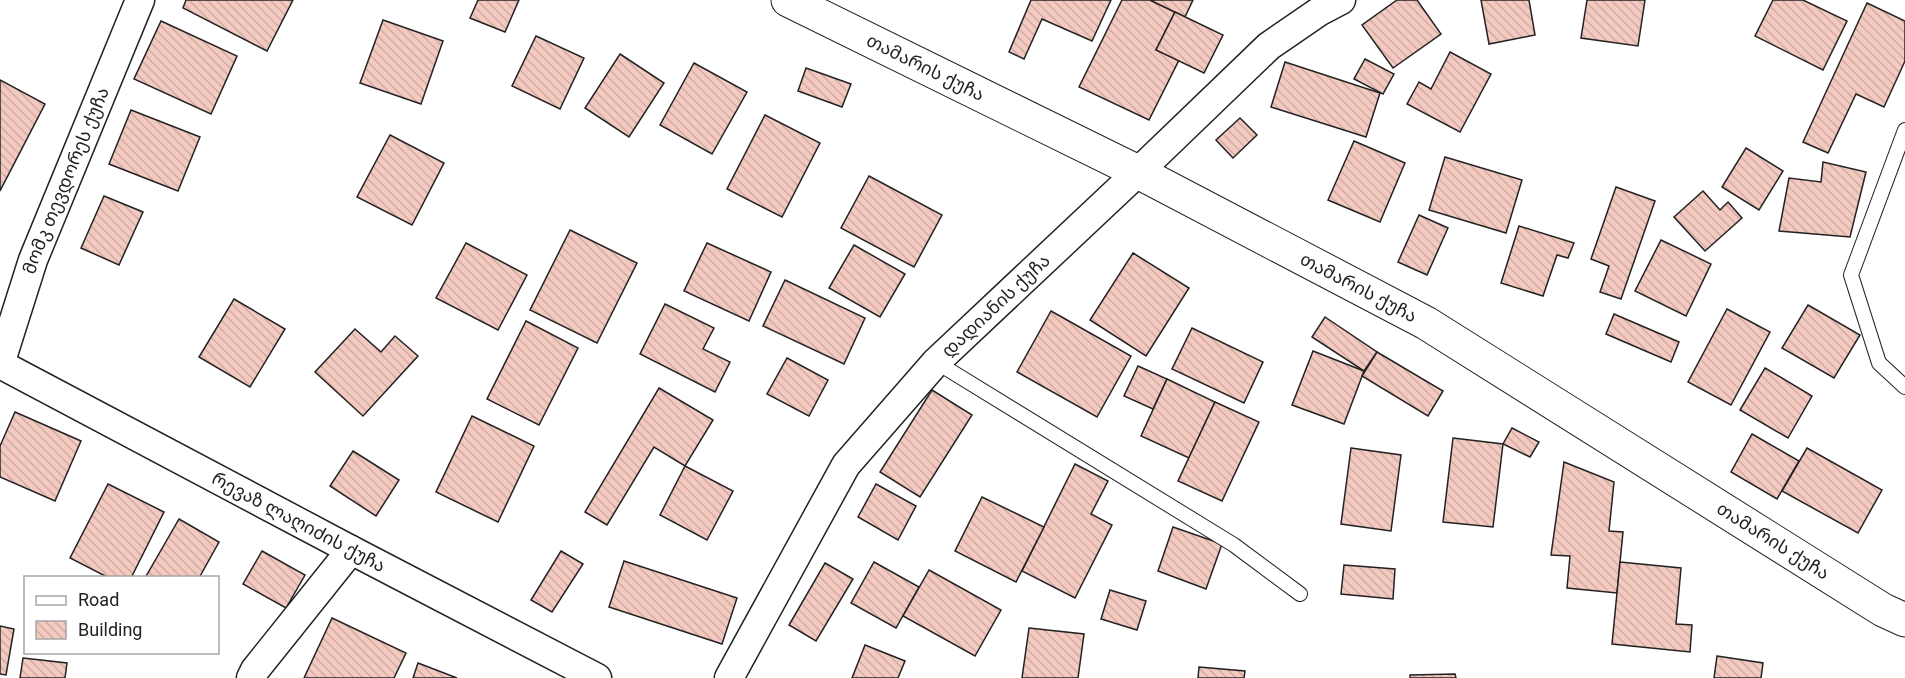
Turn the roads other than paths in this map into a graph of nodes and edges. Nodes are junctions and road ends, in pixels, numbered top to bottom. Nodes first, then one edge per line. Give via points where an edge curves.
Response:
1 (140, 0) edge
2 (788, 0) edge
3 (1341, 0) edge
4 (1905, 130) edge
5 (1138, 172) junction
6 (936, 362) junction
7 (0, 364) edge
8 (1905, 387) edge
9 (351, 550) junction
10 (1300, 594) dead end
11 (1905, 620) edge
12 (251, 678) edge
13 (597, 678) edge
14 (729, 678) edge

1 - 7 street, მომკ თევდორეს ქუჩა via 33,260
2 - 5 main road, თამარის ქუჩა
3 - 5 street, დადიანის ქუჩა via 1269,46
4 - 8 lane via 1851,275 1879,363
5 - 6 street, დადიანის ქუჩა
5 - 11 main road, თამარის ქუჩა via 1426,323 1883,610
6 - 10 lane via 1234,545
6 - 14 street, დადიანის ქუჩა via 846,465
7 - 9 street, რევაზ ლაღიძის ქუჩა
9 - 12 street
9 - 13 street, რევაზ ლაღიძის ქუჩა

